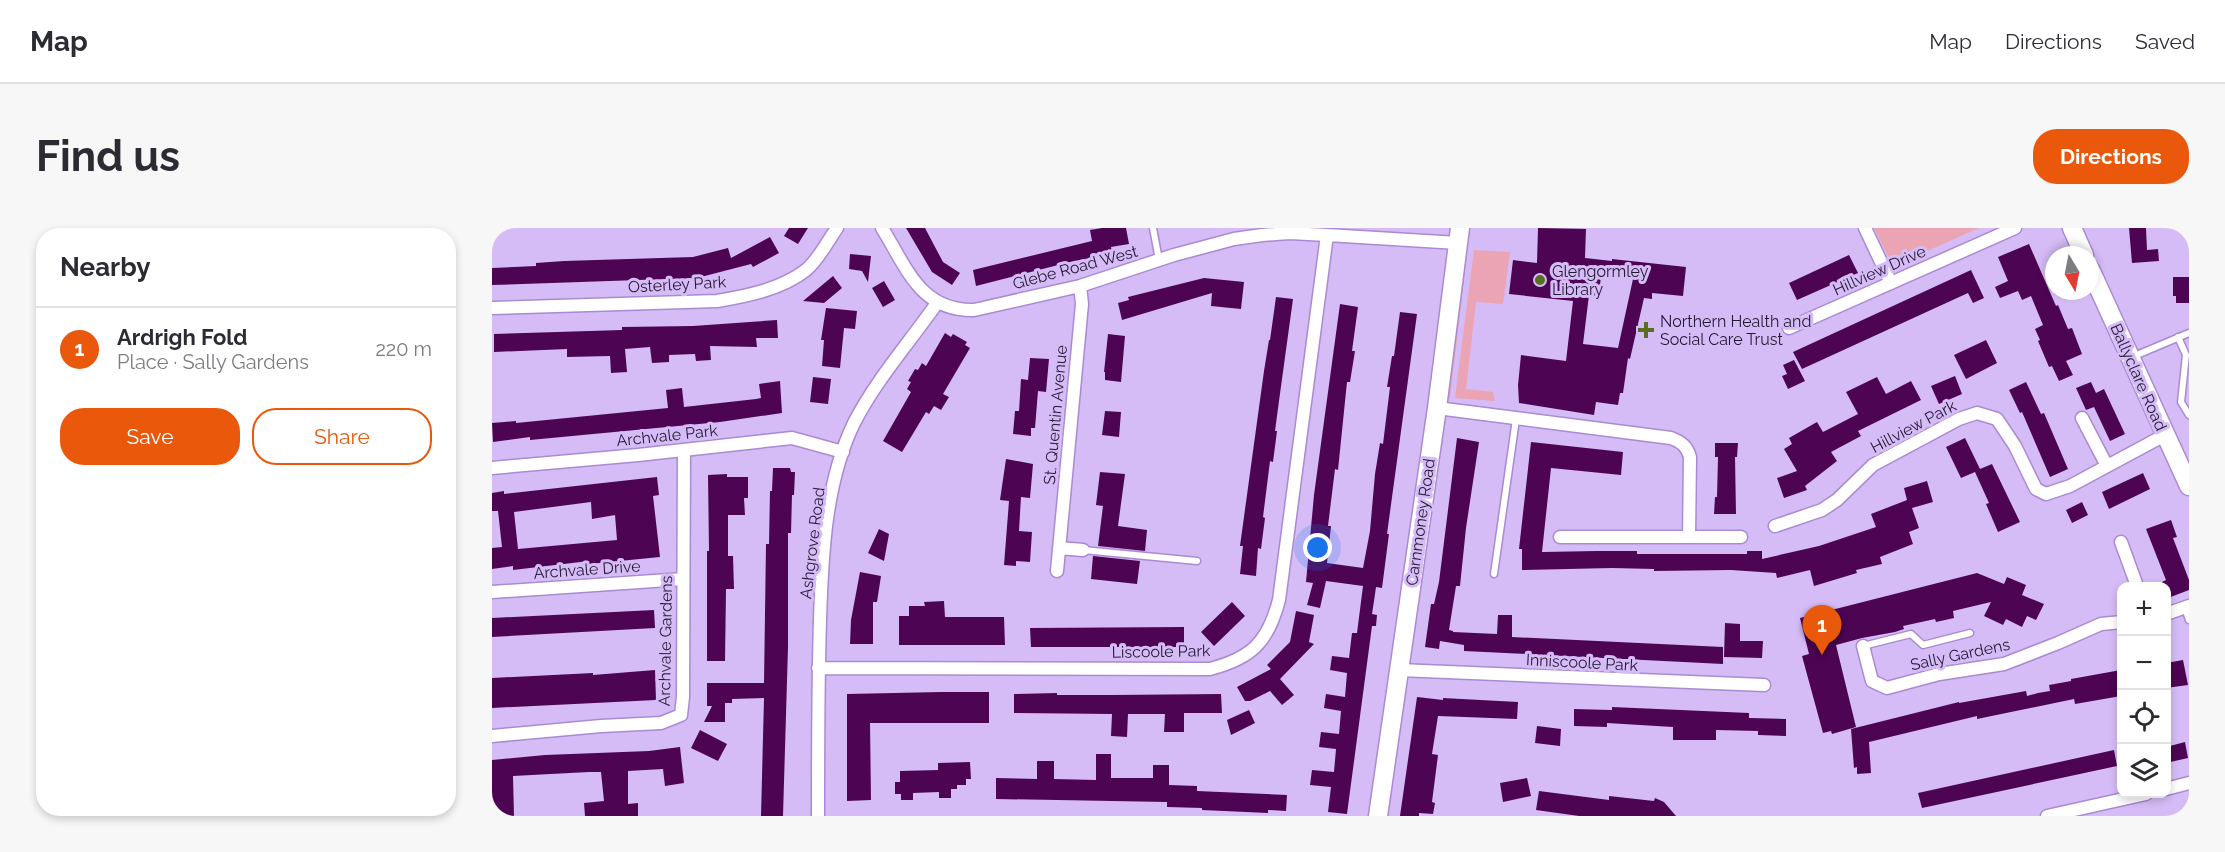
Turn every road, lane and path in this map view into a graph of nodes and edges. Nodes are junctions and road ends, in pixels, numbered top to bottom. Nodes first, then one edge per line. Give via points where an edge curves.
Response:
1 (837, 228) edge
2 (882, 228) edge
3 (1153, 228) edge
4 (1865, 228) edge
5 (2015, 228) edge
6 (2072, 228) edge
7 (1327, 235) junction
8 (1459, 236) edge
9 (2080, 246) edge
10 (1159, 260) junction
11 (1891, 283) junction
12 (1080, 286) junction
13 (2099, 289) edge
14 (937, 303) junction
15 (492, 308) edge
16 (1789, 328) dead end
17 (2189, 333) edge
18 (2178, 337) junction
19 (2130, 357) junction
20 (1437, 408) junction
21 (2189, 415) edge
22 (2082, 418) dead end
23 (1516, 419) junction
24 (2165, 435) junction
25 (684, 450) junction
26 (843, 452) junction
27 (2107, 466) junction
28 (492, 468) edge
29 (2189, 486) edge
30 (1775, 526) dead end
31 (1560, 537) dead end
32 (1689, 537) junction
33 (1741, 537) dead end
34 (2121, 542) dead end
35 (1059, 548) junction
36 (1083, 550) joint
37 (1197, 561) dead end
38 (1057, 571) dead end
39 (1494, 573) dead end
40 (684, 579) junction
41 (2136, 582) edge
42 (492, 592) edge
43 (2188, 612) edge
44 (2171, 614) edge
45 (2117, 622) edge
46 (1970, 633) dead end
47 (1863, 646) joint
48 (818, 668) junction
49 (1399, 670) junction
50 (1764, 685) dead end
51 (492, 736) edge
52 (2189, 783) edge
53 (2171, 788) edge
54 (2127, 798) edge
55 (818, 816) edge
56 (1378, 816) edge
57 (2047, 816) edge

1 - 15 street, Osterley Park via 806,270 741,297
2 - 14 street via 919,287
3 - 10 lane
4 - 11 street
5 - 11 street, Hillview Drive
6 - 9 street
7 - 8 street, Glebe Road West
7 - 10 street, Glebe Road West via 1262,235
7 - 48 street, Liscoole Park via 1279,600 1274,622 1247,654 1210,669
8 - 20 street, Carnmoney Road
10 - 12 street, Glebe Road West
11 - 16 street, Hillview Drive
12 - 14 street, Glebe Road West via 974,310
12 - 35 street, St. Quentin Avenue via 1082,304
13 - 19 street, Ballyclare Road
14 - 26 street, Ashgrove Road via 866,401
17 - 18 lane
18 - 19 lane
18 - 21 lane via 2186,355 2181,402
19 - 24 street, Ballyclare Road
20 - 23 street
20 - 49 street, Carnmoney Road
22 - 27 street
23 - 32 street via 1681,442 1690,457
23 - 39 lane
24 - 27 street, Hillview Park
24 - 29 street, Ballyclare Road
25 - 26 street, Archvale Park via 792,438
25 - 28 street, Archvale Park
25 - 40 street, Archvale Gardens
26 - 48 street, Ashgrove Road via 822,568
27 - 30 street, Hillview Park via 2046,494 2036,489 1997,418 1977,413 1873,465 1822,510
31 - 32 street
32 - 33 street
34 - 41 street
35 - 36 street
35 - 38 street, St. Quentin Avenue
36 - 37 lane
40 - 42 street, Archvale Drive
40 - 51 street, Archvale Gardens via 681,715 661,723
43 - 44 street
45 - 47 street, Sally Gardens via 2101,624 2004,664 1939,674 1887,688 1872,681
46 - 47 lane via 1923,645 1911,634
48 - 55 street, Ashgrove Road
49 - 50 street, Inniscoole Park
49 - 56 street, Carnmoney Road
52 - 53 street
54 - 57 street

